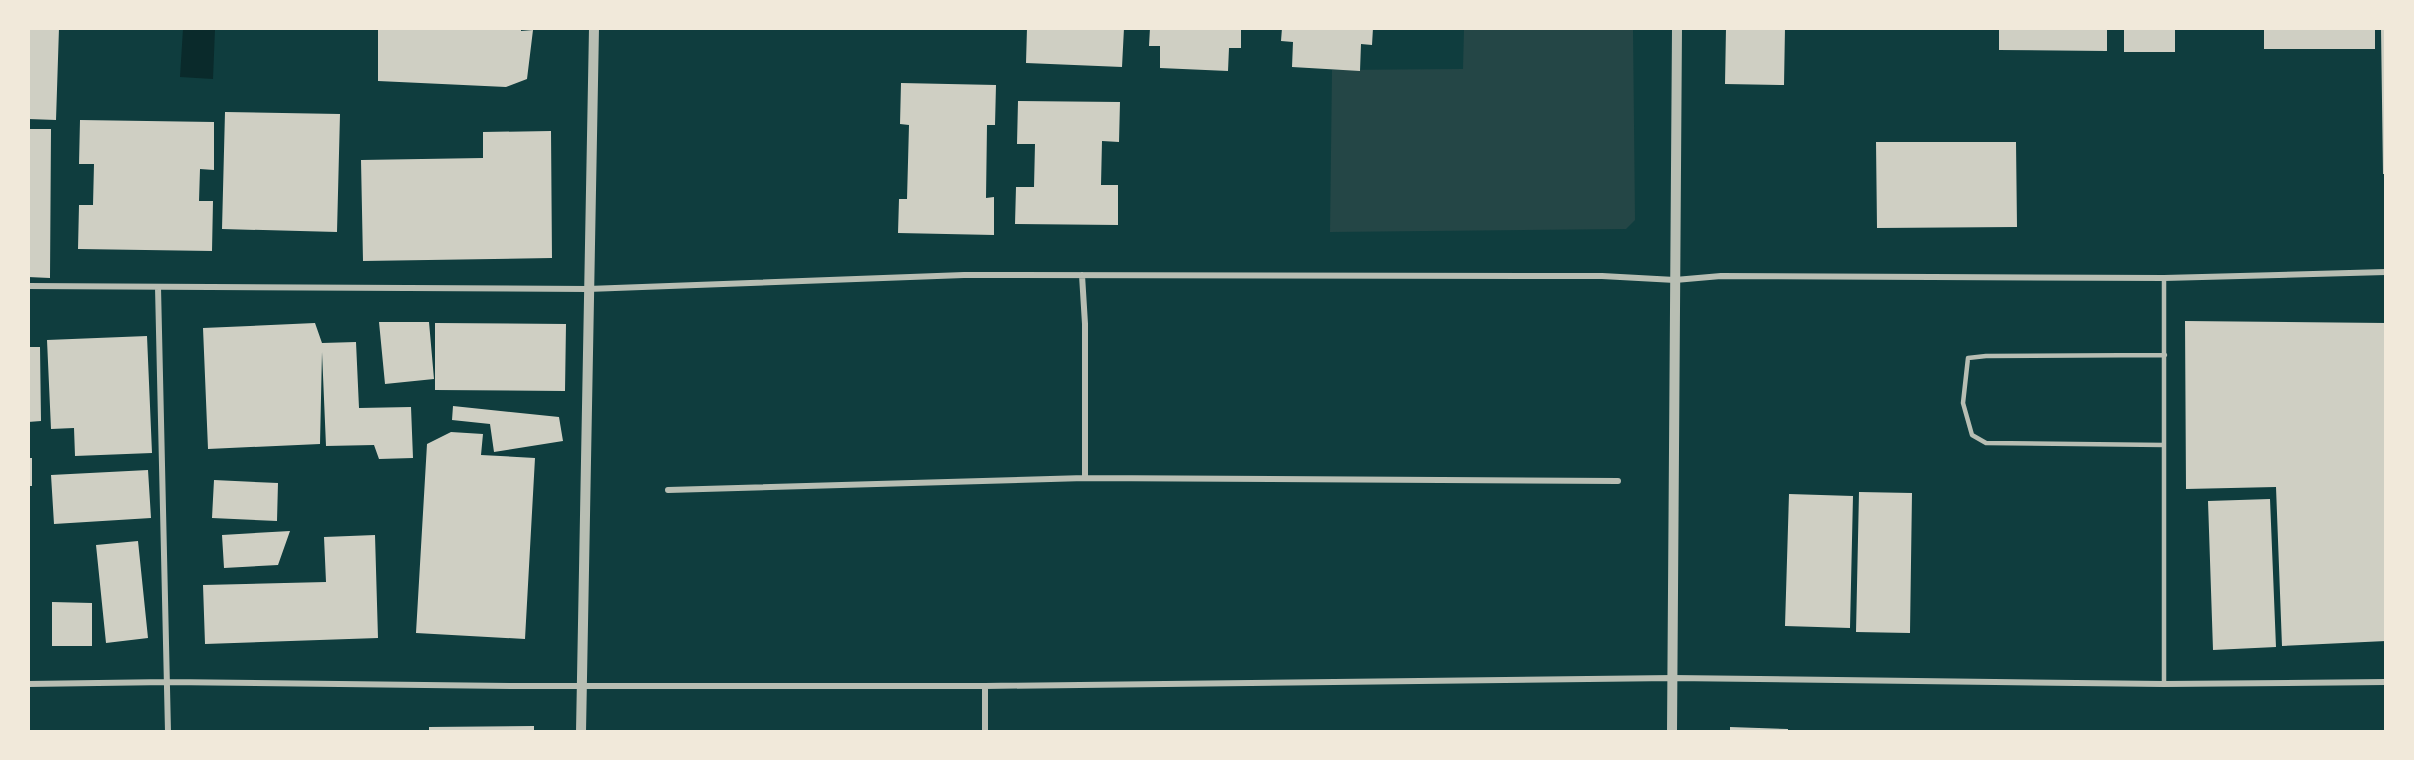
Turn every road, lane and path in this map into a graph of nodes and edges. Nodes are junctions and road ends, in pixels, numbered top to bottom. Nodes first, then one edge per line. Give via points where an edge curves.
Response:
1 (594, 28) edge
2 (1677, 28) edge
3 (2385, 272) edge
4 (1082, 275) junction
5 (2164, 278) junction
6 (1676, 280) junction
7 (28, 286) edge
8 (158, 287) junction
9 (588, 289) junction
10 (2165, 355) junction
11 (2164, 445) junction
12 (1085, 478) junction
13 (1618, 481) dead end
14 (668, 490) dead end
15 (1672, 678) junction
16 (168, 682) junction
17 (2385, 682) edge
18 (28, 684) edge
19 (2164, 684) junction
20 (582, 686) junction
21 (985, 686) junction
22 (168, 732) edge
23 (581, 732) edge
24 (985, 732) edge
25 (1672, 732) edge

1 - 9 street
2 - 6 street
3 - 5 street
4 - 6 street via 1602,276
4 - 9 street via 964,275
4 - 12 street
5 - 6 street via 1721,276
5 - 10 lane
6 - 15 street
7 - 8 street
8 - 9 street
8 - 16 street
9 - 20 street
10 - 11 lane
10 - 11 lane via 1968,358 1963,403 1972,435 1986,443
11 - 19 lane
12 - 13 street
12 - 14 street
15 - 19 street
15 - 21 street
15 - 25 street
16 - 18 street
16 - 20 street
16 - 22 street
17 - 19 street
20 - 21 street
20 - 23 street
21 - 24 street

